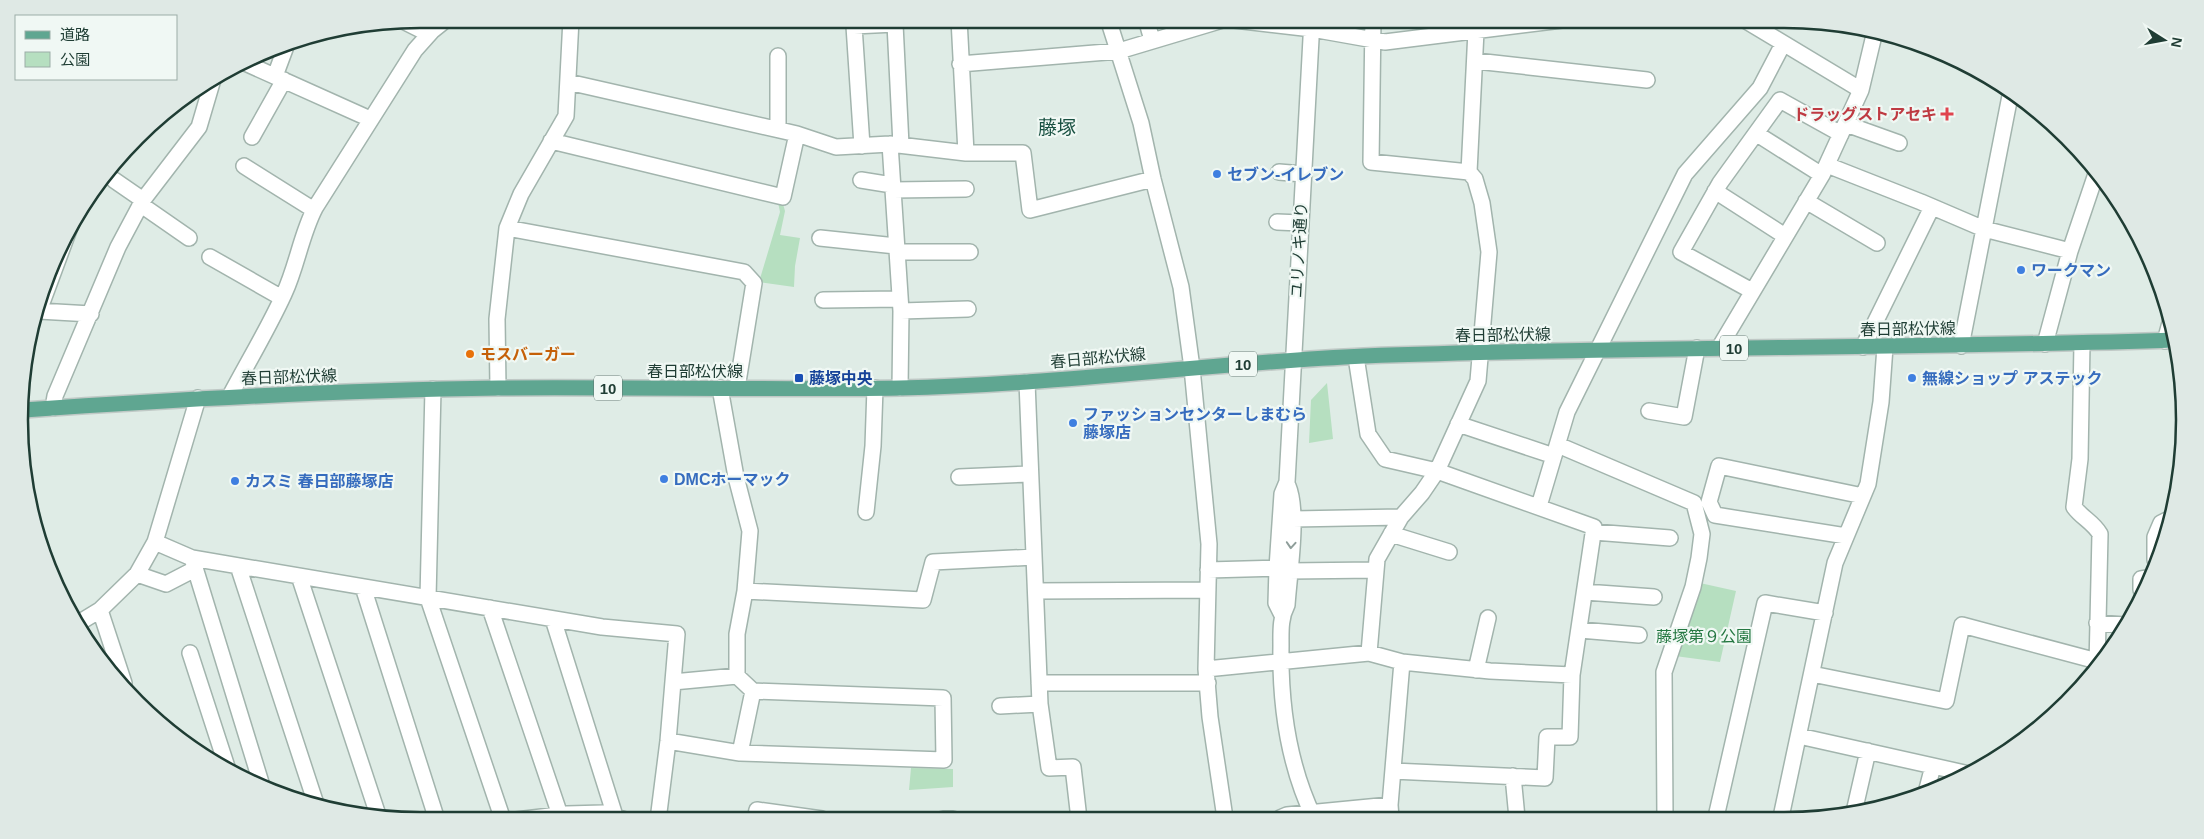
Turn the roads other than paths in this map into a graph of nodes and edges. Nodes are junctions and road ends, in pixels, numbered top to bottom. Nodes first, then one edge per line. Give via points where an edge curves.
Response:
1 (416, 28) edge
2 (436, 28) edge
3 (571, 28) edge
4 (854, 28) edge
5 (894, 28) edge
6 (959, 28) edge
7 (1111, 28) edge
8 (1149, 28) edge
9 (1196, 28) edge
10 (1312, 28) edge
11 (1327, 28) edge
12 (1373, 28) edge
13 (1446, 28) edge
14 (1463, 28) edge
15 (1488, 28) edge
16 (1758, 28) edge
17 (1476, 31) junction
18 (429, 34) junction
19 (1873, 38) edge
20 (1152, 40) junction
21 (1374, 41) junction
22 (1784, 44) junction
23 (286, 51) edge
24 (1119, 51) junction
25 (778, 56) dead end
26 (1476, 61) junction
27 (960, 64) junction
28 (251, 66) edge
29 (280, 78) junction
30 (1647, 80) dead end
31 (568, 82) junction
32 (210, 88) edge
33 (1861, 90) junction
34 (2009, 99) edge
35 (370, 118) junction
36 (1844, 129) junction
37 (778, 130) junction
38 (797, 134) junction
39 (1757, 134) junction
40 (252, 137) dead end
41 (551, 141) junction
42 (1899, 143) dead end
43 (895, 145) junction
44 (862, 146) junction
45 (966, 153) junction
46 (244, 166) dead end
47 (1825, 170) junction
48 (1279, 172) dead end
49 (1469, 172) junction
50 (1304, 174) junction
51 (1153, 179) junction
52 (114, 180) dead end
53 (861, 180) dead end
54 (2094, 180) edge
55 (892, 188) junction
56 (966, 189) dead end
57 (1715, 191) junction
58 (1806, 201) junction
59 (142, 202) junction
60 (1932, 207) junction
61 (314, 210) junction
62 (1277, 222) dead end
63 (1301, 224) junction
64 (507, 228) junction
65 (1984, 229) junction
66 (1785, 236) junction
67 (189, 238) dead end
68 (820, 238) dead end
69 (1877, 243) dead end
70 (897, 249) junction
71 (2070, 251) junction
72 (970, 252) dead end
73 (210, 257) dead end
74 (1752, 290) junction
75 (282, 298) junction
76 (823, 300) dead end
77 (900, 305) junction
78 (968, 310) dead end
79 (43, 311) edge
80 (90, 314) junction
81 (2168, 340) edge
82 (2082, 343) junction
83 (2044, 344) junction
84 (1960, 346) junction
85 (1863, 347) junction
86 (1885, 347) junction
87 (1697, 348) junction
88 (1719, 348) junction
89 (1599, 350) junction
90 (1480, 352) junction
91 (1356, 357) junction
92 (1293, 361) junction
93 (1192, 368) junction
94 (1026, 382) junction
95 (498, 388) junction
96 (720, 388) junction
97 (736, 388) junction
98 (875, 388) junction
99 (900, 388) junction
100 (434, 389) junction
101 (230, 396) junction
102 (198, 398) junction
103 (53, 408) junction
104 (28, 410) edge
105 (1649, 411) dead end
106 (1458, 424) junction
107 (1556, 450) junction
108 (1437, 471) junction
109 (1030, 474) junction
110 (959, 476) dead end
111 (1286, 482) junction
112 (1863, 496) junction
113 (1539, 506) junction
114 (866, 512) dead end
115 (1401, 517) junction
116 (1293, 519) junction
117 (2163, 522) edge
118 (1594, 532) junction
119 (1391, 534) junction
120 (1846, 536) junction
121 (1670, 538) dead end
122 (156, 542) junction
123 (2155, 549) edge
124 (1449, 552) dead end
125 (1034, 557) junction
126 (194, 564) junction
127 (238, 566) junction
128 (1208, 570) junction
129 (1283, 570) junction
130 (1376, 570) junction
131 (137, 574) junction
132 (299, 576) junction
133 (363, 587) junction
134 (744, 590) junction
135 (1208, 590) junction
136 (1036, 591) junction
137 (1585, 592) junction
138 (1654, 597) dead end
139 (428, 598) junction
140 (490, 608) junction
141 (100, 610) junction
142 (1825, 613) junction
143 (1488, 618) dead end
144 (553, 619) junction
145 (83, 620) edge
146 (2097, 623) junction
147 (2118, 625) edge
148 (1580, 630) junction
149 (1639, 635) dead end
150 (190, 653) dead end
151 (1369, 653) junction
152 (2097, 655) edge
153 (1281, 662) junction
154 (1402, 662) junction
155 (2091, 662) edge
156 (1476, 670) junction
157 (121, 672) edge
158 (1812, 674) junction
159 (1572, 675) junction
160 (737, 676) junction
161 (1207, 676) junction
162 (673, 682) junction
163 (1039, 683) junction
164 (753, 691) junction
165 (1040, 704) junction
166 (1000, 706) dead end
167 (1799, 736) junction
168 (668, 741) junction
169 (1868, 751) junction
170 (740, 753) junction
171 (225, 760) edge
172 (1933, 766) junction
173 (1393, 771) junction
174 (1957, 771) edge
175 (1513, 776) junction
176 (259, 777) edge
177 (1928, 784) edge
178 (314, 797) edge
179 (1856, 805) edge
180 (376, 809) edge
181 (1390, 811) edge
182 (433, 812) edge
183 (500, 812) edge
184 (559, 812) edge
185 (619, 812) edge
186 (659, 812) edge
187 (757, 812) edge
188 (771, 812) edge
189 (1078, 812) edge
190 (1224, 812) edge
191 (1311, 812) edge
192 (1370, 812) edge
193 (1517, 812) edge
194 (1665, 812) edge
195 (1717, 812) edge
196 (1782, 812) edge

1 - 18 street
2 - 18 street
3 - 31 street
4 - 44 street
5 - 43 street
6 - 27 street
7 - 24 street
8 - 20 street
9 - 20 street
10 - 50 street, ユリノキ通り
11 - 21 street
12 - 21 street
13 - 21 street via 1385,42
14 - 17 street
15 - 17 street
16 - 22 street
17 - 26 street
18 - 35 street
19 - 33 street
20 - 24 street
21 - 49 street via 1371,162
22 - 33 street
22 - 89 street via 1760,88 1685,174
23 - 29 street
24 - 27 street
24 - 51 street via 1141,123
25 - 37 street
26 - 30 street
26 - 49 street
27 - 45 street
28 - 29 street
29 - 35 street
29 - 40 street
31 - 37 street
31 - 41 street via 566,116
32 - 59 street via 199,127
33 - 36 street
34 - 65 street
35 - 61 street
36 - 39 street via 1780,100
36 - 42 street
36 - 47 street
37 - 38 street
38 - 41 street via 783,196
38 - 44 street via 836,147
39 - 47 street
39 - 57 street
41 - 64 street via 521,194
43 - 44 street
43 - 45 street
43 - 55 street
45 - 51 street via 1023,153 1030,210
46 - 61 street
47 - 58 street
47 - 60 street
48 - 50 street
49 - 90 street via 1475,179 1482,203 1489,252
50 - 63 street, ユリノキ通り
51 - 93 street via 1171,238
52 - 59 street
53 - 55 street
54 - 71 street
55 - 56 street
55 - 70 street
57 - 66 street
57 - 74 street via 1681,252
58 - 66 street
58 - 69 street
59 - 67 street
59 - 80 street via 118,247
60 - 65 street
60 - 85 street
61 - 75 street via 304,230
62 - 63 street
63 - 92 street, ユリノキ通り
64 - 95 street via 497,319
64 - 97 street via 744,272 754,283
65 - 71 street
65 - 84 street
66 - 74 street
68 - 70 street
70 - 72 street
70 - 77 street
71 - 83 street
73 - 75 street
74 - 88 street
75 - 101 street
76 - 77 street
77 - 78 street
77 - 99 street
79 - 80 street
80 - 103 street via 55,396
81 - 82 main road, 春日部松伏線 / 10
82 - 83 main road, 春日部松伏線 / 10
82 - 146 street via 2080,459 2074,507 2081,516 2095,524 2100,534
83 - 84 main road, 春日部松伏線 / 10 via 2005,340
84 - 86 main road, 春日部松伏線 / 10
85 - 86 main road, 春日部松伏線 / 10
85 - 88 main road, 春日部松伏線 / 10
86 - 112 street via 1881,402 1868,484
87 - 88 main road, 春日部松伏線 / 10
87 - 89 main road, 春日部松伏線 / 10
87 - 105 street via 1684,417
89 - 90 main road, 春日部松伏線 / 10
89 - 107 street via 1567,412
90 - 91 main road, 春日部松伏線 / 10
90 - 106 street via 1478,381
91 - 92 main road, 春日部松伏線 / 10
91 - 108 street via 1368,434 1385,459
92 - 93 main road, 春日部松伏線 / 10
92 - 111 street, ユリノキ通り
93 - 94 main road, 春日部松伏線 / 10
93 - 128 street via 1209,544
94 - 99 main road, 春日部松伏線 / 10
94 - 109 street
95 - 96 main road, 春日部松伏線 / 10
95 - 100 main road, 春日部松伏線 / 10
96 - 97 main road, 春日部松伏線 / 10
96 - 134 street via 736,477 750,531
97 - 98 main road, 春日部松伏線 / 10
98 - 99 main road, 春日部松伏線 / 10
98 - 114 street
100 - 101 main road, 春日部松伏線 / 10
100 - 139 street
101 - 102 main road, 春日部松伏線 / 10
102 - 103 main road, 春日部松伏線 / 10
102 - 122 street
103 - 104 main road, 春日部松伏線 / 10
106 - 107 street
106 - 108 street
107 - 113 street
107 - 194 street via 1694,503 1702,534 1699,558 1693,587 1664,672
108 - 113 street
108 - 115 street
109 - 110 street
109 - 125 street
111 - 116 street via 1292,495
111 - 129 street via 1282,494
112 - 120 street
112 - 120 street via 1720,466 1709,502 1715,514
113 - 118 street via 1594,527
115 - 116 street
115 - 119 street
116 -> 129 street
117 - 123 street via 2155,537
118 - 121 street
118 - 137 street
119 - 124 street
119 - 130 street via 1377,559
120 - 142 street via 1835,563
122 - 126 street
122 - 131 street
125 - 134 street via 933,562 923,600
125 - 136 street
126 - 127 street
126 - 131 street via 166,584
126 - 176 street
127 - 132 street
127 - 178 street
128 - 129 street
128 - 135 street
129 - 130 street
129 - 153 street via 1286,605 1282,615
130 - 151 street
131 - 141 street
132 - 133 street
132 - 180 street
133 - 139 street
133 - 182 street
134 - 160 street via 737,634
135 - 136 street
135 - 161 street
136 - 163 street
137 - 138 street
137 - 148 street
139 - 140 street
139 - 183 street
140 - 144 street
140 - 184 street
141 - 145 street
141 - 157 street
142 - 158 street
142 - 195 street via 1765,604
143 - 156 street
144 - 162 street via 677,634
144 - 185 street
146 - 147 street
146 - 152 street
148 - 149 street
148 - 159 street
150 - 171 street
151 - 153 street
151 - 154 street
153 - 161 street
153 - 191 street via 1288,735
154 - 156 street
154 - 173 street
155 - 158 street via 1962,625 1946,701
156 - 159 street
158 - 167 street
159 - 175 street via 1570,737 1547,738 1545,778
160 - 162 street
160 - 164 street
161 - 163 street
161 - 190 street
162 - 168 street
163 - 165 street
164 - 170 street
164 - 170 street via 943,698 944,760
165 - 166 street
165 - 189 street via 1049,768 1073,767
167 - 169 street
167 - 196 street
168 - 170 street
168 - 186 street
169 - 172 street
169 - 179 street
172 - 174 street
172 - 177 street
173 - 175 street
173 - 181 street
175 - 193 street
181 - 192 street
187 - 188 street

